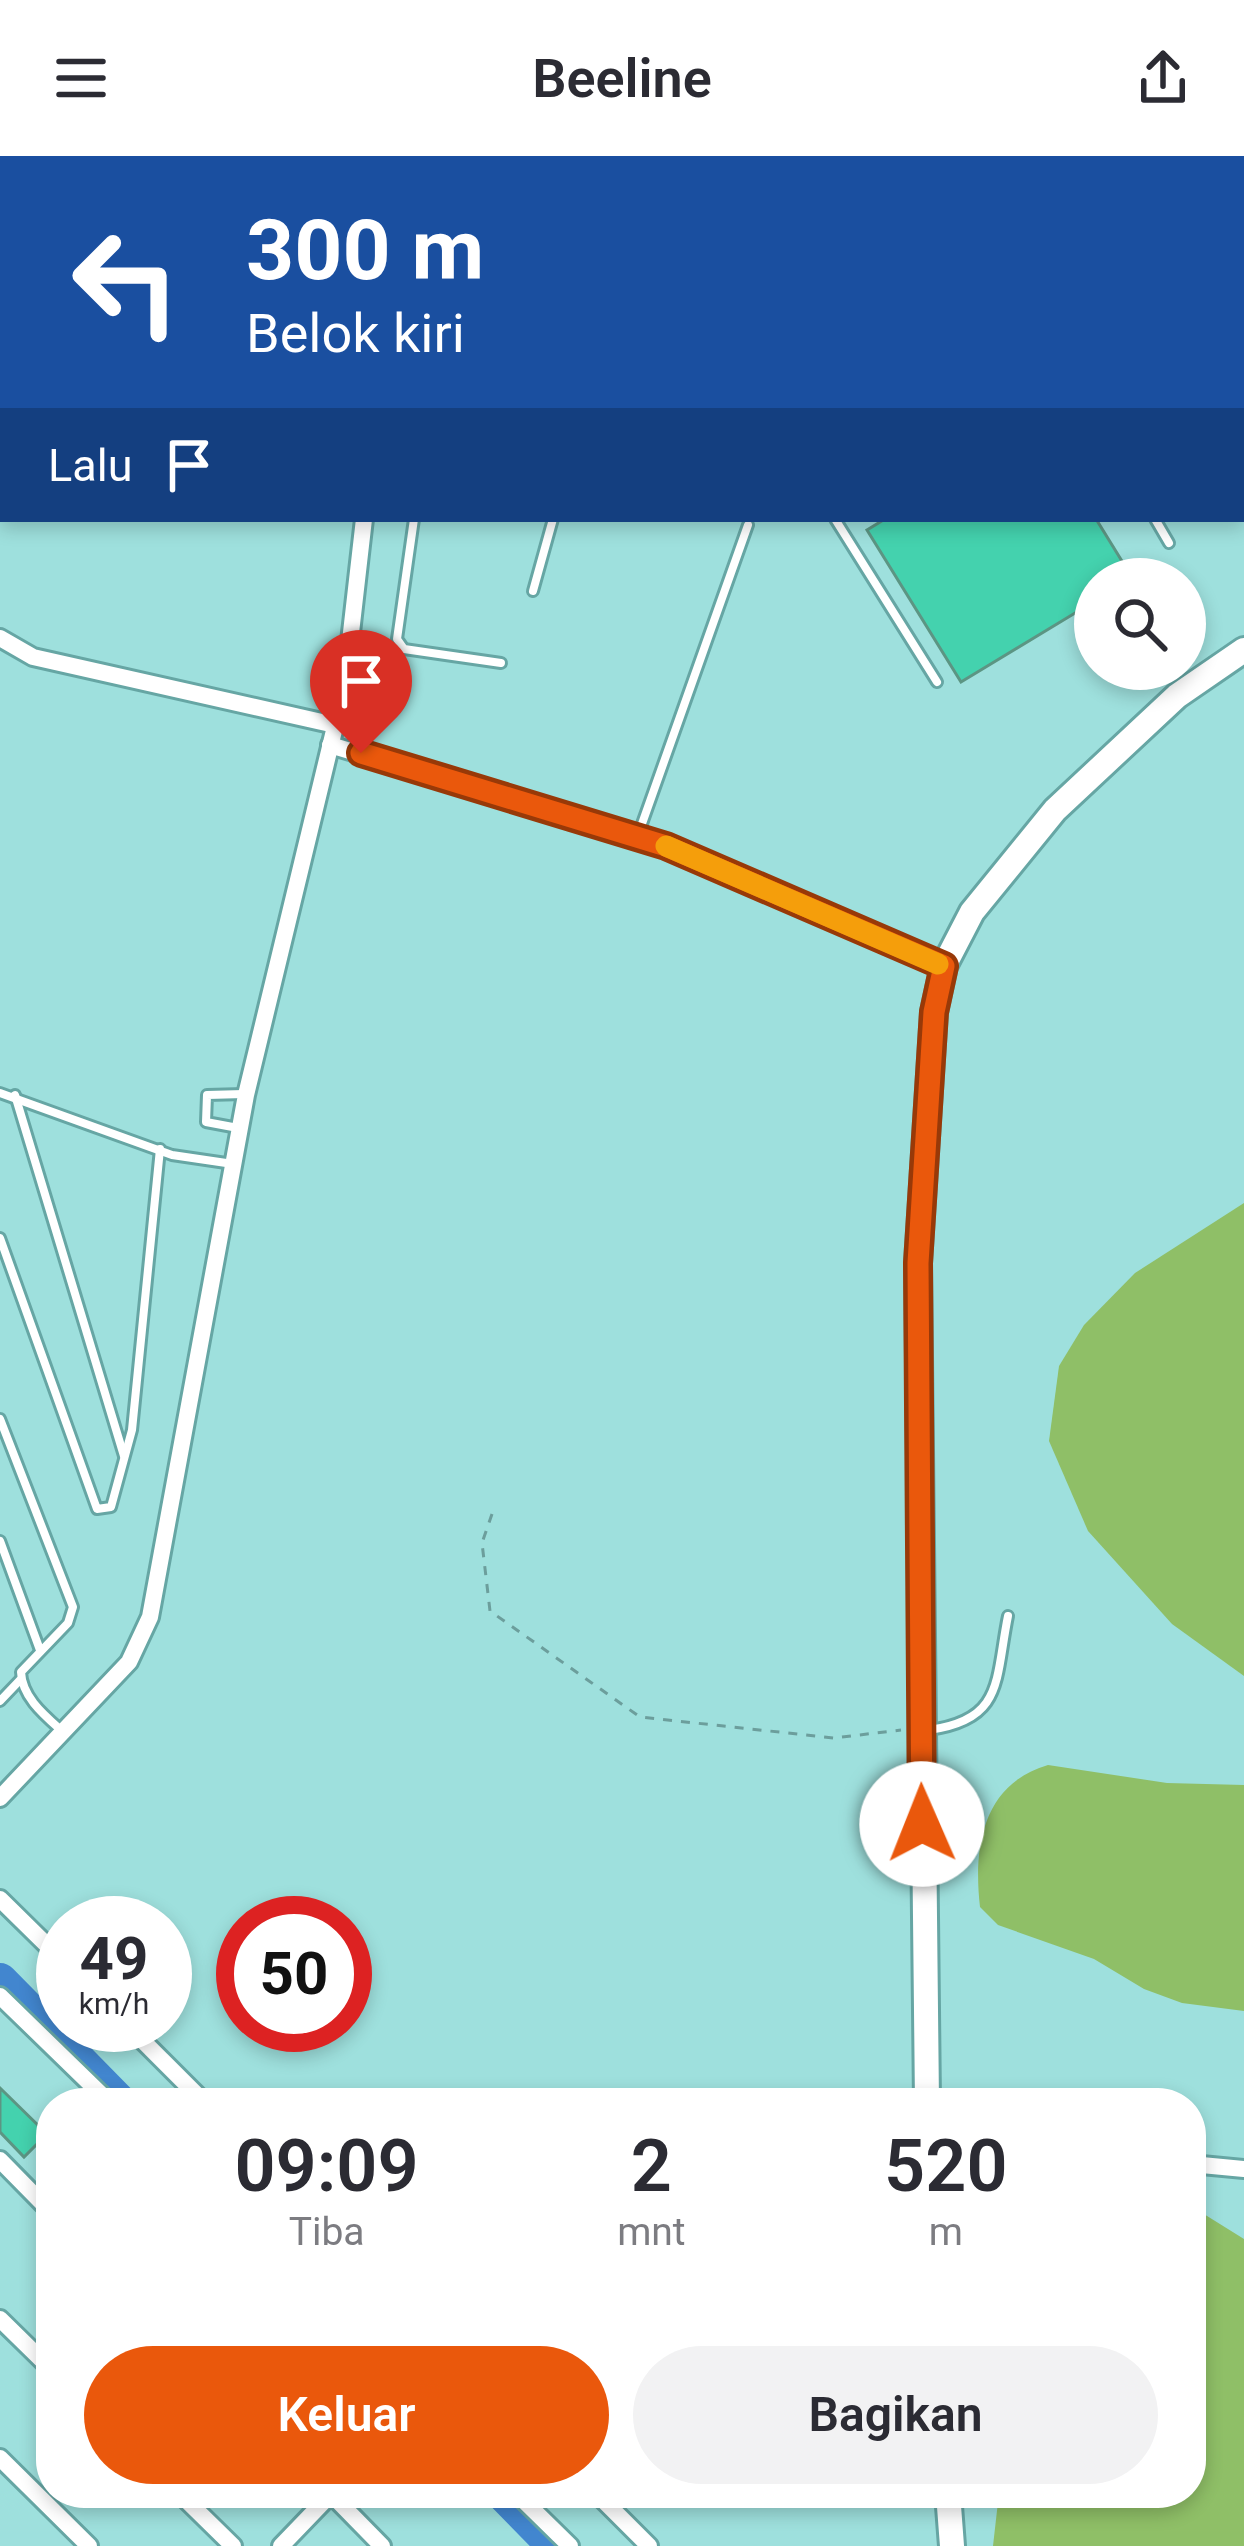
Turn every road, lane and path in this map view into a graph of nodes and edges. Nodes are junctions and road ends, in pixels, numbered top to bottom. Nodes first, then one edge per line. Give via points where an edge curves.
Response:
1 (363, 522) edge
2 (414, 522) edge
3 (552, 522) edge
4 (837, 522) edge
5 (1157, 522) edge
6 (748, 525) dead end
7 (1169, 543) dead end
8 (533, 591) dead end
9 (0, 638) edge
10 (1244, 650) edge
11 (501, 663) dead end
12 (937, 682) dead end
13 (322, 722) junction
14 (329, 745) junction
15 (638, 836) junction
16 (944, 966) junction
17 (0, 1093) edge
18 (15, 1095) junction
19 (246, 1095) junction
20 (239, 1128) junction
21 (160, 1149) junction
22 (232, 1164) junction
23 (0, 1238) edge
24 (0, 1419) edge
25 (124, 1457) junction
26 (492, 1514) dead end
27 (0, 1541) edge
28 (0, 1566) edge
29 (17, 1582) junction
30 (1008, 1616) dead end
31 (40, 1650) junction
32 (22, 1678) junction
33 (0, 1701) edge
34 (58, 1728) junction
35 (921, 1731) junction
36 (0, 1798) edge
37 (0, 1899) edge
38 (36, 1934) edge
39 (0, 1996) edge
40 (154, 2052) edge
41 (95, 2088) edge
42 (190, 2088) edge
43 (927, 2088) edge
44 (0, 2160) edge
45 (1206, 2165) edge
46 (1244, 2169) edge
47 (36, 2197) edge
48 (0, 2319) edge
49 (36, 2354) edge
50 (0, 2458) edge
51 (36, 2494) edge
52 (51, 2508) edge
53 (194, 2508) edge
54 (317, 2508) edge
55 (345, 2508) edge
56 (531, 2508) edge
57 (611, 2508) edge
58 (949, 2508) edge
59 (89, 2546) edge
60 (233, 2546) edge
61 (281, 2546) edge
62 (382, 2546) edge
63 (570, 2546) edge
64 (649, 2546) edge
65 (952, 2546) edge

1 - 13 street
2 - 11 lane via 397,639 404,649
3 - 8 lane
4 - 12 lane
5 - 7 lane
6 - 15 lane
9 - 13 street via 33,658
10 - 16 main road via 1177,696 1055,810 972,912
13 - 14 street
14 - 15 street
14 - 19 street
15 - 16 street
16 - 35 main road via 918,1263
17 - 18 lane
18 - 21 lane
18 - 25 lane
19 - 20 street
19 - 20 lane via 207,1095 206,1122
20 - 22 street
21 - 22 lane
21 - 25 lane
22 - 34 street via 150,1618 128,1661
23 - 25 lane via 97,1509 111,1508
24 - 31 lane via 73,1607
26 - 35 path via 482,1544 490,1611 640,1717 834,1738
27 - 29 lane
28 - 29 lane
29 - 31 lane
30 - 35 lane via 982,1713
31 - 32 lane
32 - 33 lane
32 - 34 lane
34 - 36 street
35 - 43 main road
37 - 38 street
39 - 41 street
40 - 42 street
44 - 47 street
45 - 46 street
48 - 49 street
50 - 51 street
52 - 59 street
53 - 60 street
54 - 61 street
55 - 62 street
56 - 63 street
57 - 64 street
58 - 65 main road

